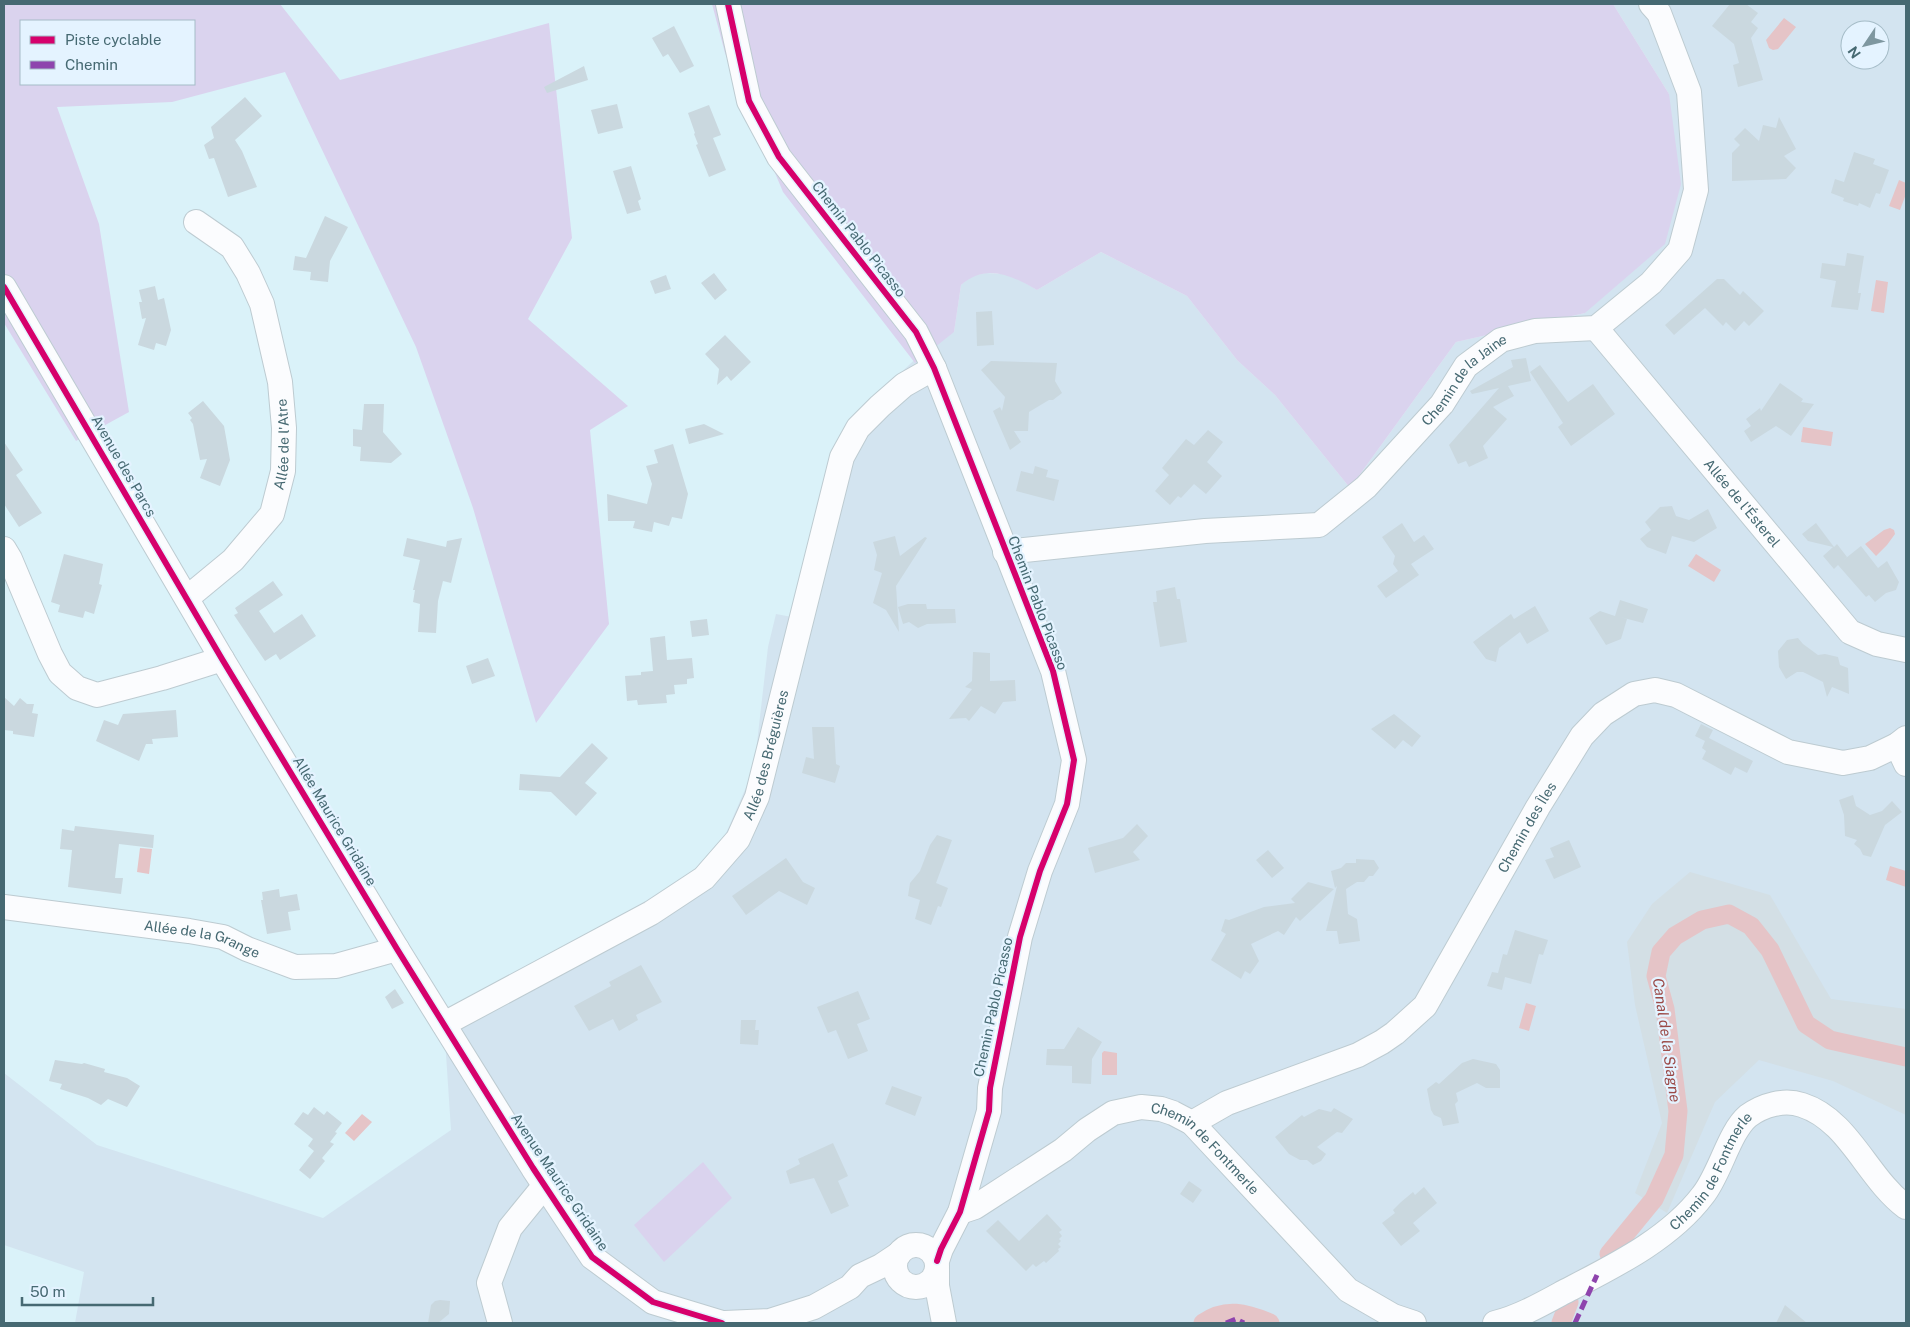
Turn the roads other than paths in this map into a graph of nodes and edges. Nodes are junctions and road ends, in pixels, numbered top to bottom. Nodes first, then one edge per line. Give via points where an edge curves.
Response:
1 (728, 4) edge
2 (1651, 4) edge
3 (196, 222) dead end
4 (4, 287) edge
5 (1596, 328) junction
6 (934, 368) junction
7 (4, 549) edge
8 (1005, 552) junction
9 (187, 598) junction
10 (1906, 650) edge
11 (222, 659) junction
12 (1903, 749) edge
13 (4, 908) edge
14 (397, 949) junction
15 (427, 997) joint
16 (444, 1024) junction
17 (1192, 1123) junction
18 (545, 1185) junction
19 (1906, 1207) edge
20 (964, 1211) junction
21 (907, 1249) junction
22 (937, 1266) junction
23 (910, 1286) junction
24 (850, 1287) junction
25 (944, 1322) edge
26 (500, 1323) edge
27 (724, 1323) edge
28 (1414, 1323) edge
29 (1494, 1323) edge

1 - 6 street, Chemin Pablo Picasso via 749,101 779,157 916,332
2 - 5 street via 1659,13 1689,92 1696,190 1680,250 1651,283
3 - 9 street, Allée de l'Atre via 232,247 258,296 280,382 283,471 272,514 233,560
4 - 9 street, Avenue des Parcs
5 - 8 street, Chemin de la Jaine via 1535,331 1501,340 1466,366 1442,404 1372,480 1319,525 1205,531
5 - 10 street, Allée de l'Ésterel via 1850,632 1877,644
6 - 8 street, Chemin Pablo Picasso
6 - 16 street, Allée des Bréguières via 904,385 880,406 858,428 842,457 757,797 738,839 704,878 652,913
7 - 11 street via 50,654 60,672 77,688 97,694
8 - 20 street, Chemin Pablo Picasso via 1052,671 1074,760 1067,804 1040,871 1020,937 990,1088 989,1111
9 - 11 street, Avenue des Parcs
11 - 14 street, Allée Maurice Gridaine
12 - 17 street, Chemin des Îles via 1843,763 1788,752 1676,695 1655,690 1634,694 1603,714 1582,736 1425,1006 1395,1033 1358,1055 1226,1103
13 - 14 street, Allée de la Grange via 223,937 295,967 336,966
14 - 15 street, Allée Maurice Gridaine
15 - 16 street, Avenue Maurice Gridaine
16 - 18 street, Avenue Maurice Gridaine
17 - 20 street, Chemin de Fontmerle via 1173,1113 1141,1107 1113,1113 1062,1150
17 - 28 street, Chemin de Fontmerle via 1348,1290 1392,1316
18 - 26 street via 510,1228 489,1283
18 - 27 street, Avenue Maurice Gridaine via 592,1257 653,1302
19 - 29 street, Chemin de Fontmerle via 1874,1176 1845,1135 1825,1116 1801,1105 1780,1103 1763,1107 1747,1117 1704,1195 1678,1221 1597,1275 1540,1305
20 - 21 street
20 - 22 street, Chemin Pablo Picasso via 941,1249
21 - 22 street via 922,1246 929,1249
21 - 23 street via 895,1267 900,1280
21 - 24 street, Avenue Maurice Gridaine via 860,1276
22 - 23 street via 931,1281 920,1287
22 - 25 street
23 - 24 street, Avenue Maurice Gridaine via 875,1283
23 - 25 street via 930,1301
24 - 27 street, Avenue Maurice Gridaine via 814,1308 770,1321

